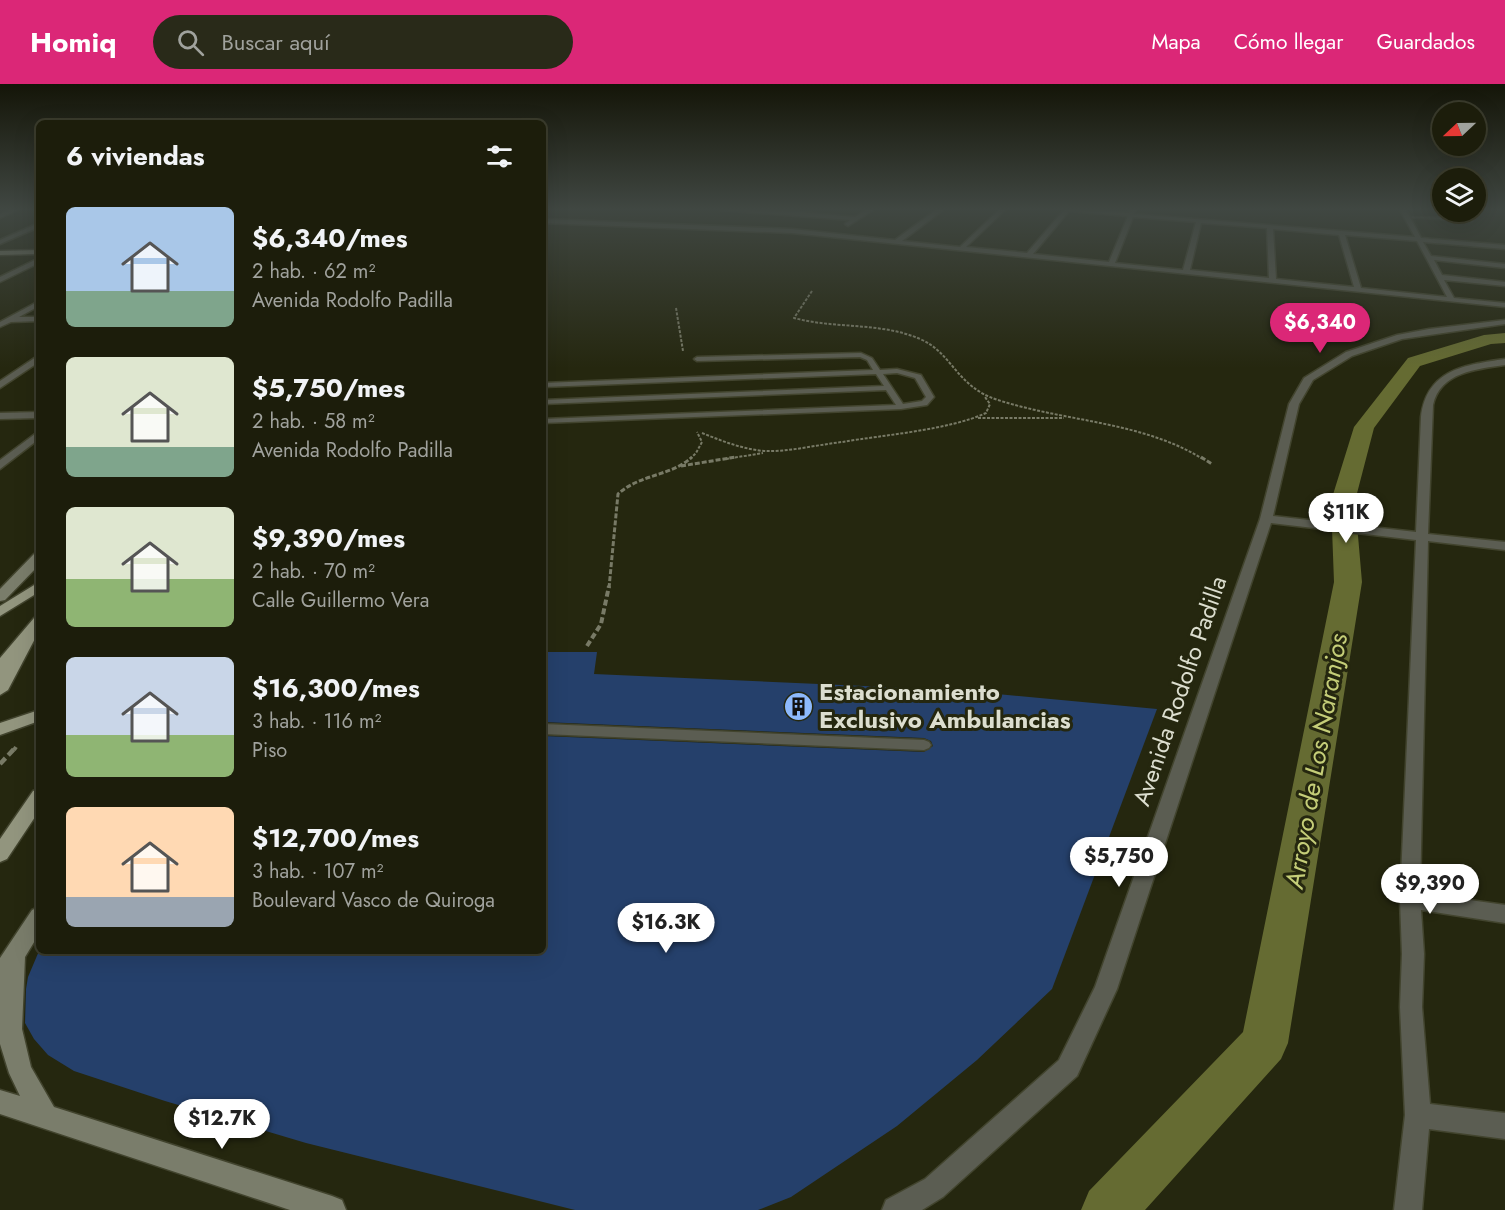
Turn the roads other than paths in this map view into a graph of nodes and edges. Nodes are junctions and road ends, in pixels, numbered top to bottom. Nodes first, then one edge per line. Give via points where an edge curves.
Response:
1 (28, 263) edge
2 (1098, 263) edge
3 (1188, 263) edge
4 (1272, 263) edge
5 (1350, 263) edge
6 (1432, 263) edge
7 (1472, 263) edge
8 (1111, 264) joint
9 (1505, 266) edge
10 (1186, 272) junction
11 (1440, 277) junction
12 (0, 280) edge
13 (1273, 281) junction
14 (1505, 284) edge
15 (1358, 290) junction
16 (1452, 300) junction
17 (36, 304) edge
18 (1505, 305) edge
19 (36, 319) edge
20 (4, 320) edge
21 (1505, 322) edge
22 (0, 325) edge
23 (697, 359) dead end
24 (36, 360) edge
25 (1505, 362) edge
26 (875, 370) junction
27 (0, 385) edge
28 (546, 385) edge
29 (889, 388) junction
30 (546, 402) edge
31 (901, 407) junction
32 (36, 415) edge
33 (0, 416) edge
34 (546, 422) edge
35 (36, 436) edge
36 (0, 466) edge
37 (1266, 519) junction
38 (1422, 538) junction
39 (1505, 546) edge
40 (36, 560) edge
41 (6, 586) edge
42 (36, 588) edge
43 (0, 597) edge
44 (0, 612) edge
45 (35, 625) edge
46 (0, 668) edge
47 (0, 690) edge
48 (36, 716) edge
49 (0, 729) edge
50 (546, 729) edge
51 (924, 745) dead end
52 (32, 813) edge
53 (0, 830) edge
54 (0, 854) edge
55 (1410, 900) junction
56 (1505, 914) edge
57 (36, 921) edge
58 (14, 954) junction
59 (0, 977) edge
60 (0, 1102) edge
61 (1418, 1115) junction
62 (46, 1117) junction
63 (1505, 1126) edge
64 (332, 1210) edge
65 (896, 1210) edge
66 (1408, 1210) edge

1 - 12 street
2 - 8 street
3 - 10 street
4 - 13 street
5 - 15 street
6 - 11 street
7 - 9 street
8 - 10 street
10 - 13 street
11 - 14 street
11 - 16 street
13 - 15 street
15 - 16 street
16 - 18 street
17 - 20 street
19 - 20 street
20 - 22 street
21 - 37 street, Avenida Rodolfo Padilla via 1400,337 1349,354 1309,378 1294,404
23 - 26 lane via 845,353 870,359
24 - 27 street
25 - 38 street via 1450,375 1436,384 1429,400
26 - 28 lane
26 - 29 lane
26 - 31 lane via 918,377 930,397
29 - 30 lane
29 - 31 lane
31 - 34 lane
32 - 33 street
35 - 36 street
37 - 38 street
37 - 65 street, Avenida Rodolfo Padilla via 1106,989 1068,1068 934,1188
38 - 39 street
38 - 55 street
40 - 41 street
41 - 43 street
42 - 44 main road
45 - 46 main road
45 - 47 main road
48 - 49 main road
50 - 51 lane
52 - 53 main road
52 - 54 main road
55 - 56 street
55 - 61 street
57 - 58 street
58 - 59 street
58 - 62 street via 9,1010 12,1041 20,1071
60 - 62 street
61 - 63 street
61 - 66 street
62 - 64 street

